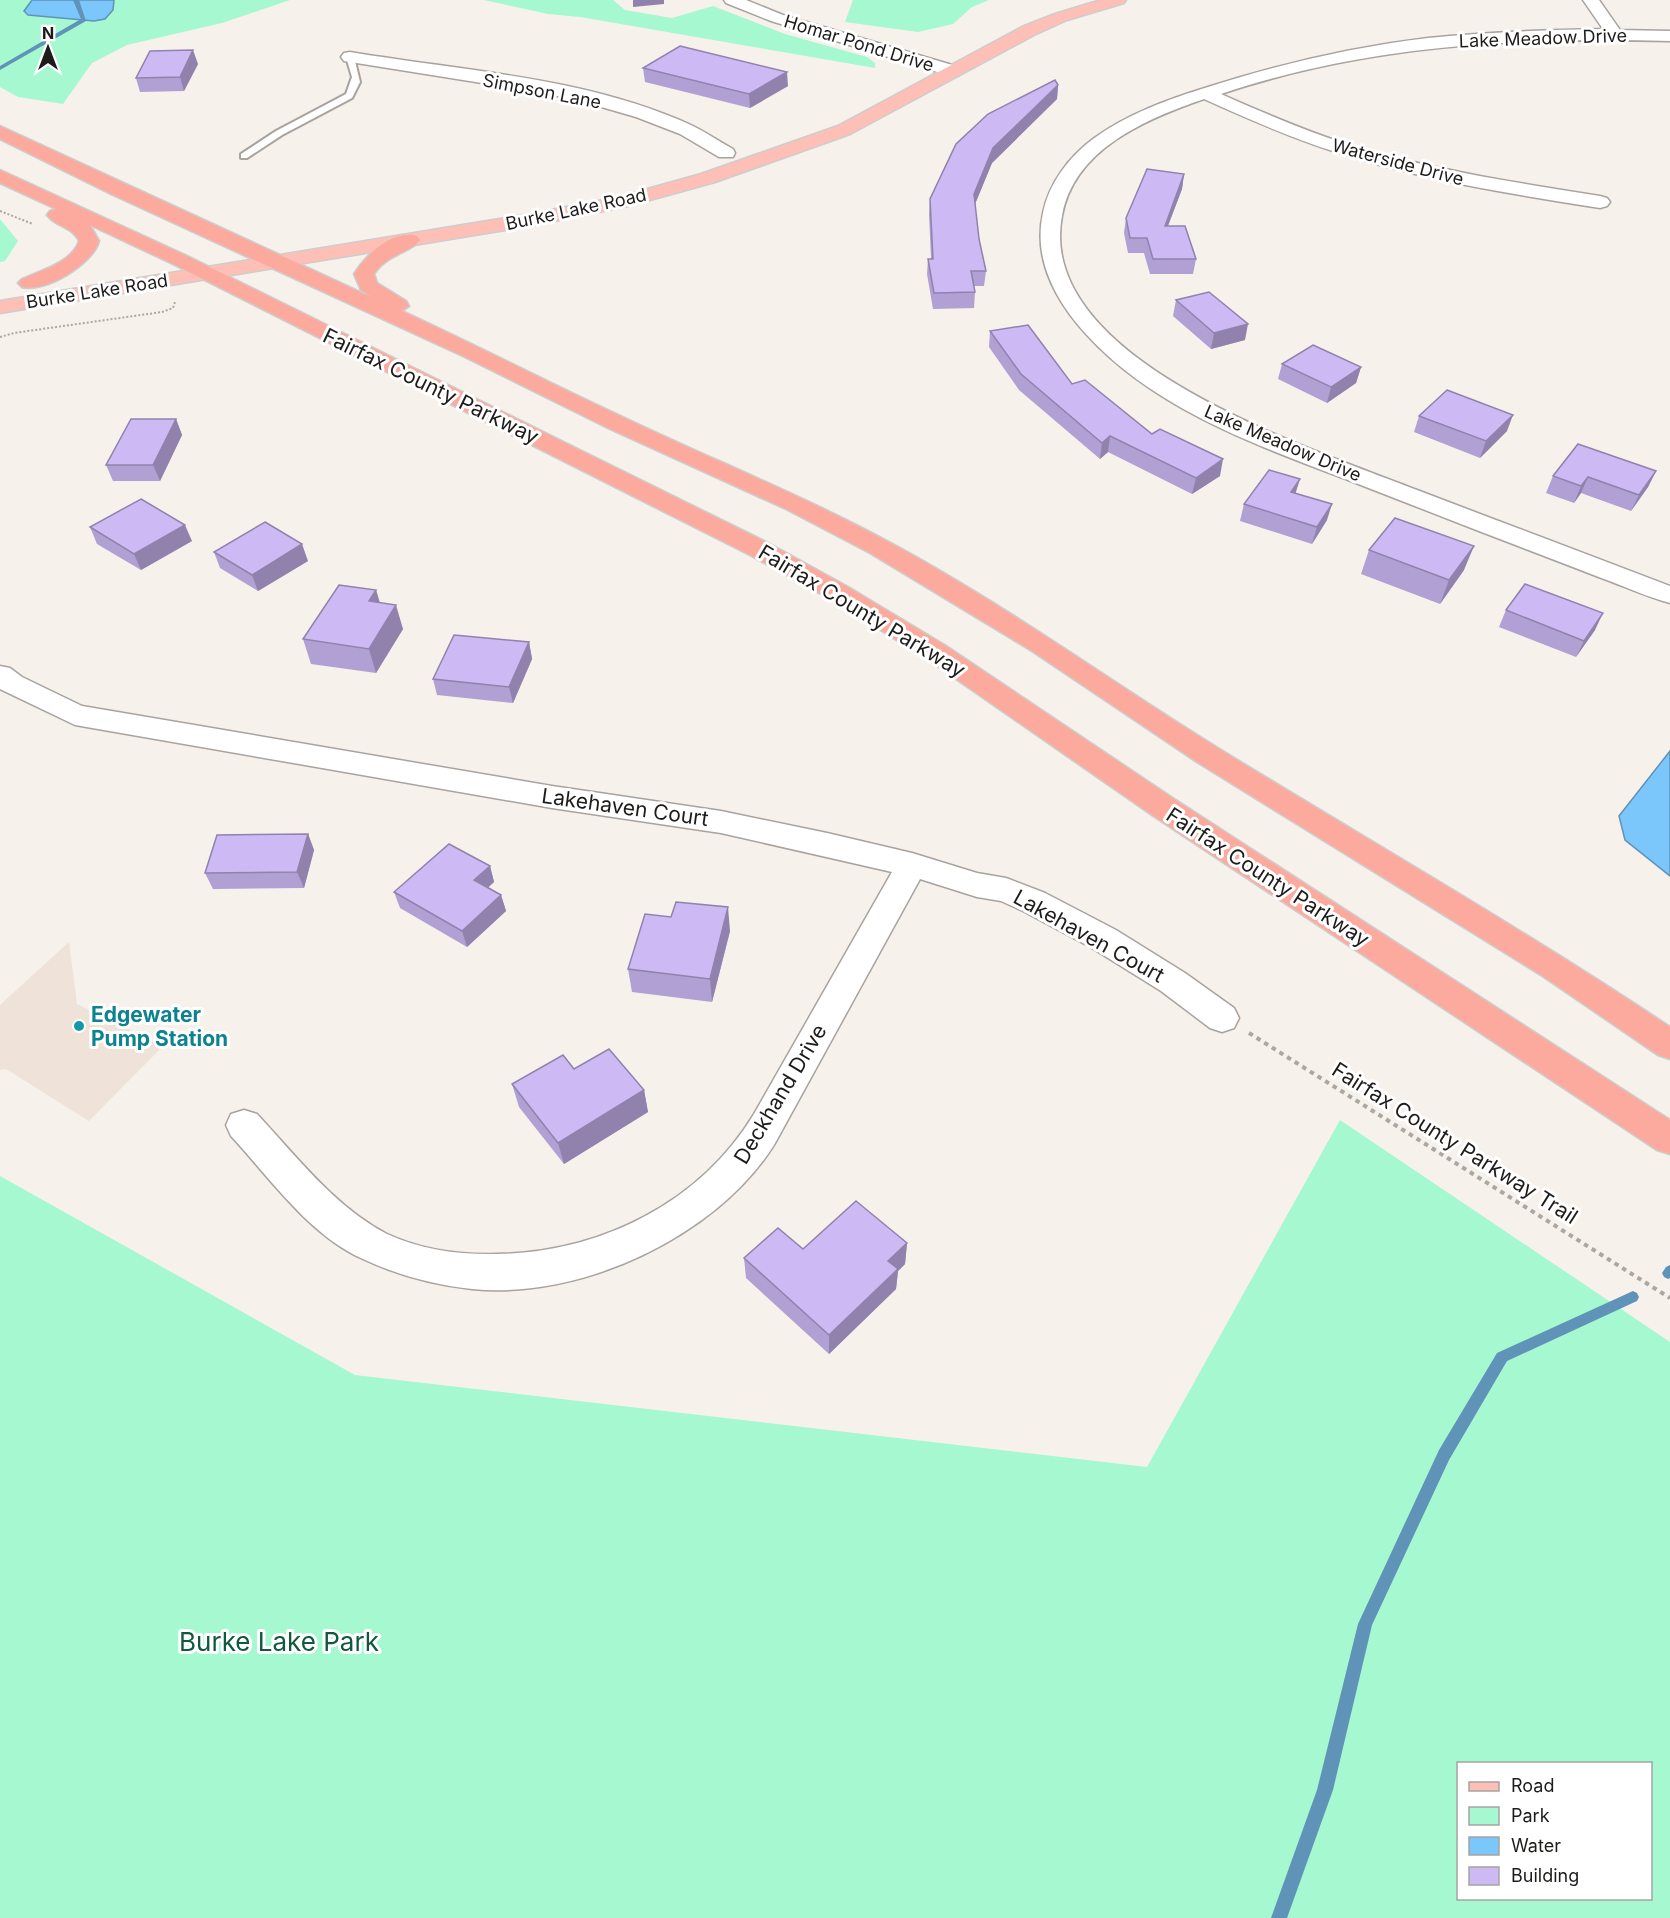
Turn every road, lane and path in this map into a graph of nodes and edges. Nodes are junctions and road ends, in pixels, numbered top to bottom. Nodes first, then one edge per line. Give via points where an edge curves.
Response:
1 (732, 0) edge
2 (1066, 0) edge
3 (1118, 0) edge
4 (1591, 0) edge
5 (1021, 16) dead end
6 (1615, 34) junction
7 (1670, 36) edge
8 (947, 51) dead end
9 (350, 57) joint
10 (925, 63) junction
11 (953, 71) junction
12 (903, 76) dead end
13 (1205, 93) junction
14 (0, 132) edge
15 (781, 133) dead end
16 (726, 153) junction
17 (244, 156) dead end
18 (3, 178) edge
19 (1600, 202) dead end
20 (410, 240) junction
21 (244, 248) junction
22 (178, 259) junction
23 (276, 262) junction
24 (206, 273) junction
25 (28, 283) junction
26 (0, 287) edge
27 (173, 297) dead end
28 (0, 307) edge
29 (0, 337) edge
30 (473, 352) junction
31 (1670, 595) edge
32 (0, 675) edge
33 (912, 865) junction
34 (1222, 1018) joint
35 (1670, 1045) edge
36 (244, 1125) dead end
37 (1670, 1139) edge
38 (1670, 1298) edge

1 - 10 street, Homar Pond Drive via 777,18
2 - 5 main road
3 - 11 main road, Burke Lake Road via 1028,31
4 - 6 street
6 - 7 street, Lake Meadow Drive
6 - 13 street, Lake Meadow Drive via 1483,40 1377,51 1292,67
8 - 10 main road
9 - 16 street, Simpson Lane via 558,91 619,105 684,128
9 - 17 lane via 357,73 357,86 349,96
10 - 11 street, Homar Pond Drive
10 - 12 main road
11 - 20 main road, Burke Lake Road via 844,130 708,178 610,204
13 - 19 street, Waterside Drive via 1300,134 1380,159 1481,183
13 - 31 street, Lake Meadow Drive via 1114,133 1082,157 1063,183 1051,216 1051,250 1063,287 1092,327 1151,378 1234,426
14 - 21 highway
15 - 16 main road, Burke Lake Road
16 - 21 main road, Burke Lake Road via 614,184 526,202
18 - 22 highway, Fairfax County Parkway
18 - 25 highway via 85,231 88,238 82,255 68,267
20 - 23 main road, Burke Lake Road
20 - 30 highway via 370,262 364,274 368,286
21 - 22 main road, Burke Lake Road
21 - 23 highway
22 - 24 highway, Fairfax County Parkway
22 - 25 main road, Burke Lake Road
23 - 24 main road, Burke Lake Road
23 - 30 highway
24 - 28 main road, Burke Lake Road
24 - 37 highway, Fairfax County Parkway via 749,543 839,593 936,652 1163,807
25 - 26 main road, Burke Lake Road
27 - 29 path via 173,308 162,312
30 - 35 highway via 618,424 795,504 907,563 1042,645 1207,755 1557,968
32 - 33 street, Lakehaven Court via 75,716 721,822
33 - 34 street, Lakehaven Court via 1005,890 1034,902 1114,945
33 - 36 street, Deckhand Drive via 750,1150 730,1175 685,1214 632,1243 543,1268 512,1271 464,1272 411,1261 375,1247 339,1224
34 - 38 path, Fairfax County Parkway Trail via 1297,1061

